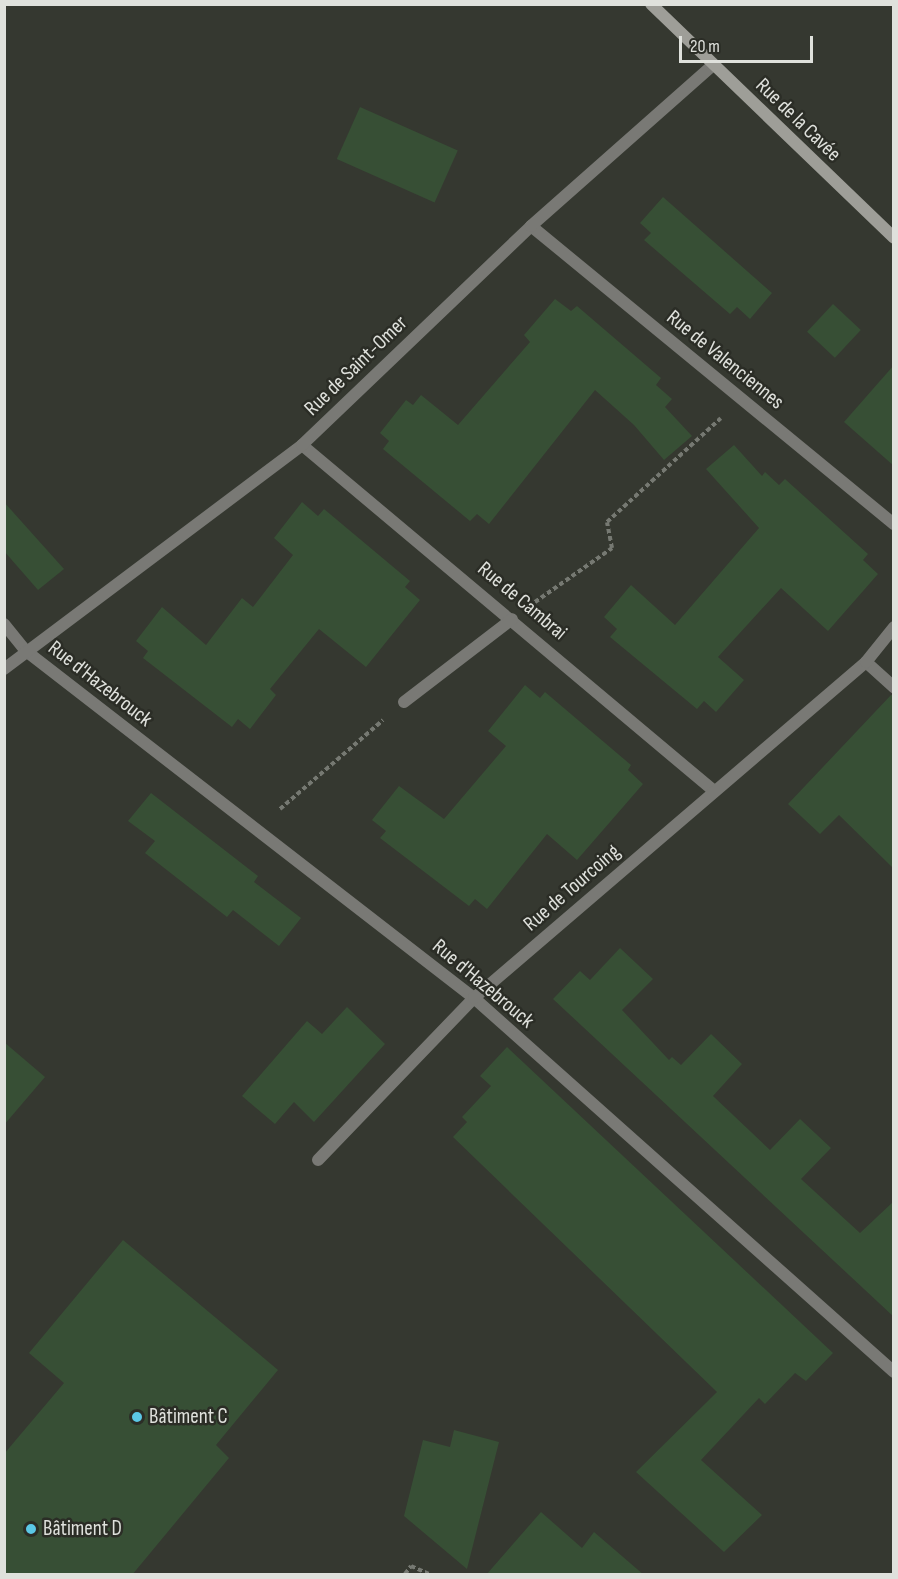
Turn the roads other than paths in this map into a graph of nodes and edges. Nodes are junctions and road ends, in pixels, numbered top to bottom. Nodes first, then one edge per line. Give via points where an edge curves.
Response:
1 (651, 4) edge
2 (713, 65) junction
3 (531, 226) junction
4 (894, 238) edge
5 (302, 445) junction
6 (894, 524) edge
7 (513, 618) junction
8 (4, 624) edge
9 (894, 627) edge
10 (26, 651) junction
11 (866, 662) junction
12 (4, 669) edge
13 (894, 687) edge
14 (404, 702) road end
15 (714, 791) junction
16 (474, 998) junction
17 (318, 1160) dead end
18 (894, 1372) edge

1 - 2 street, Rue de la Cavée
2 - 3 street, Rue de Saint-Omer
2 - 4 street, Rue de la Cavée
3 - 5 street, Rue de Saint-Omer
3 - 6 street, Rue de Valenciennes
5 - 7 street, Rue de Cambrai
5 - 10 street, Rue de Saint-Omer
7 - 14 street
7 - 15 street, Rue de Cambrai
8 - 10 street, Rue d'Hazebrouck
9 - 11 street
10 - 12 street, Rue de Saint-Omer
10 - 16 street, Rue d'Hazebrouck
11 - 13 street
11 - 15 street, Rue de Tourcoing
15 - 16 street, Rue de Tourcoing
16 - 17 street, Rue de Tourcoing
16 - 18 street, Rue d'Hazebrouck

